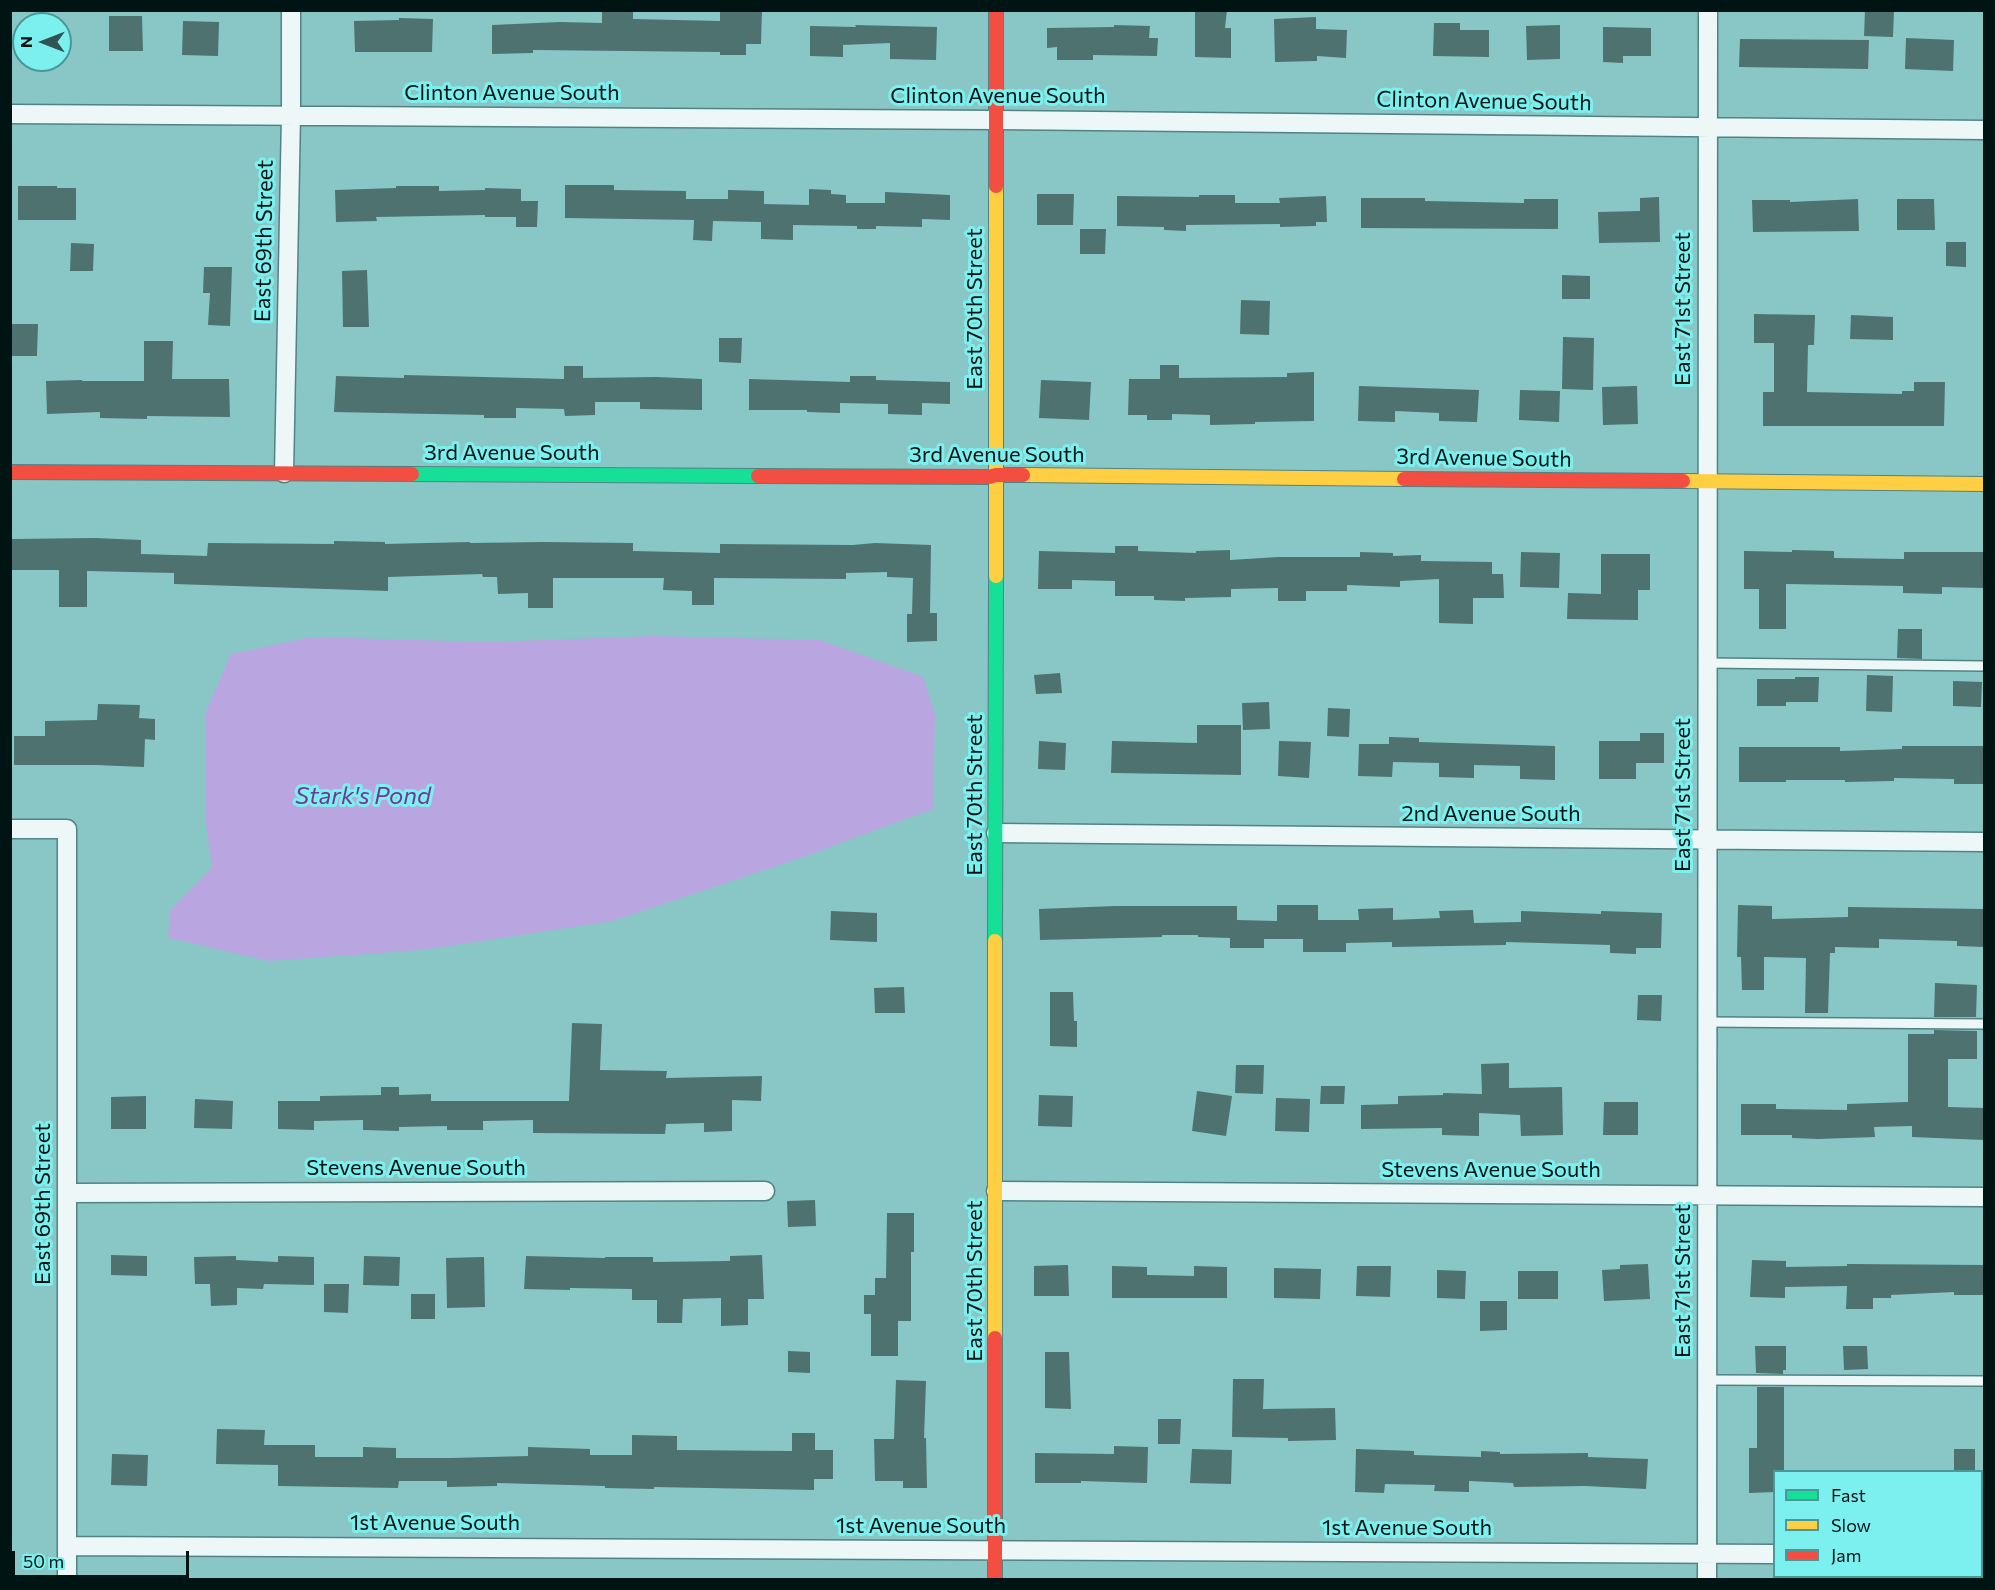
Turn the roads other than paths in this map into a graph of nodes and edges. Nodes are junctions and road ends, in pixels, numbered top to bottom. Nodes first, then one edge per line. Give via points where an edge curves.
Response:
1 (291, 10) edge
2 (996, 10) edge
3 (1708, 10) edge
4 (10, 114) edge
5 (291, 115) junction
6 (996, 120) junction
7 (1707, 127) junction
8 (1984, 130) edge
9 (10, 472) edge
10 (284, 473) junction
11 (996, 475) junction
12 (1707, 482) junction
13 (1984, 484) edge
14 (1707, 663) junction
15 (1984, 666) edge
16 (10, 829) edge
17 (996, 834) junction
18 (1707, 839) junction
19 (1984, 842) edge
20 (1707, 1022) junction
21 (1984, 1024) edge
22 (765, 1191) dead end
23 (996, 1191) junction
24 (67, 1193) junction
25 (1707, 1195) junction
26 (1984, 1197) edge
27 (1707, 1380) junction
28 (1984, 1381) edge
29 (67, 1545) junction
30 (995, 1550) junction
31 (1707, 1554) junction
32 (1773, 1554) edge
33 (67, 1580) edge
34 (995, 1580) edge
35 (1707, 1580) edge

1 - 5 street, East 69th Street
2 - 6 street, East 70th Street
3 - 7 street, East 71st Street
4 - 5 street, Clinton Avenue South
5 - 6 street, Clinton Avenue South
5 - 10 street, East 69th Street
6 - 7 street, Clinton Avenue South
6 - 11 street, East 70th Street
7 - 8 street, Clinton Avenue South
7 - 12 street, East 71st Street
9 - 10 street, 3rd Avenue South
10 - 11 street, 3rd Avenue South
11 - 12 street, 3rd Avenue South
11 - 17 street, East 70th Street
12 - 13 street, 3rd Avenue South
12 - 14 street, East 71st Street
14 - 15 lane
14 - 18 street, East 71st Street
16 - 24 street, East 69th Street via 67,829
17 - 18 street, 2nd Avenue South
17 - 23 street, East 70th Street
18 - 19 street, 2nd Avenue South
18 - 20 street, East 71st Street
20 - 21 lane
20 - 25 street, East 71st Street
22 - 24 street, Stevens Avenue South
23 - 25 street, Stevens Avenue South
23 - 30 street, East 70th Street
24 - 29 street, East 69th Street
25 - 26 street, Stevens Avenue South
25 - 27 street, East 71st Street
27 - 28 lane
27 - 31 street, East 71st Street
29 - 30 street, 1st Avenue South
29 - 33 street, East 69th Street
30 - 31 street, 1st Avenue South
30 - 34 street, East 70th Street
31 - 32 street, 1st Avenue South
31 - 35 street, East 71st Street

